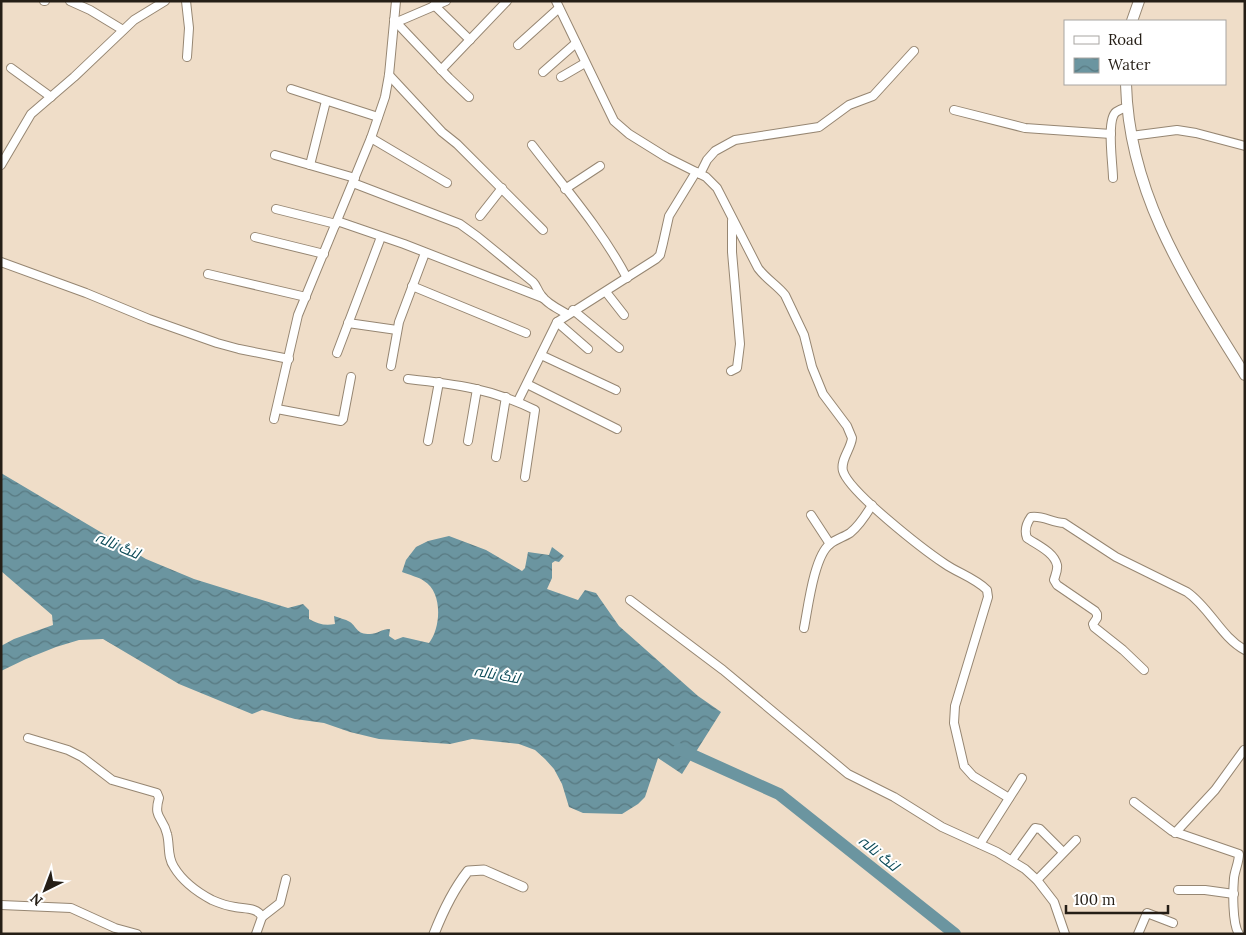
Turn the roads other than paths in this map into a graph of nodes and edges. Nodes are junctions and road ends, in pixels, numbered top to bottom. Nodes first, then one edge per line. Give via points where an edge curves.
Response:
1 (70, 1) edge
2 (165, 1) edge
3 (186, 1) edge
4 (396, 1) edge
5 (446, 1) edge
6 (507, 1) edge
7 (1139, 1) edge
8 (434, 5) junction
9 (557, 5) edge
10 (1132, 20) edge
11 (396, 21) junction
12 (123, 30) junction
13 (470, 40) junction
14 (576, 42) junction
15 (518, 45) dead end
16 (914, 51) dead end
17 (187, 57) dead end
18 (585, 63) junction
19 (11, 68) dead end
20 (441, 70) junction
21 (543, 72) dead end
22 (389, 75) junction
23 (561, 77) dead end
24 (1126, 85) edge
25 (291, 89) dead end
26 (51, 97) junction
27 (469, 97) dead end
28 (326, 101) junction
29 (1127, 107) junction
30 (954, 110) dead end
31 (378, 117) junction
32 (1111, 134) junction
33 (1131, 136) junction
34 (371, 138) junction
35 (532, 145) dead end
36 (1245, 146) edge
37 (4, 153) edge
38 (275, 155) dead end
39 (1, 165) edge
40 (310, 165) junction
41 (600, 166) dead end
42 (698, 173) junction
43 (1114, 178) dead end
44 (354, 181) junction
45 (447, 183) dead end
46 (502, 188) junction
47 (566, 189) junction
48 (276, 209) dead end
49 (480, 216) dead end
50 (732, 219) junction
51 (336, 223) junction
52 (543, 230) dead end
53 (255, 237) dead end
54 (381, 237) junction
55 (425, 253) junction
56 (324, 254) junction
57 (1, 262) edge
58 (208, 274) dead end
59 (627, 278) junction
60 (412, 286) junction
61 (606, 292) junction
62 (306, 297) junction
63 (543, 298) junction
64 (570, 312) junction
65 (624, 315) dead end
66 (557, 322) junction
67 (348, 323) junction
68 (397, 330) junction
69 (526, 333) dead end
70 (619, 348) dead end
71 (588, 349) dead end
72 (337, 353) dead end
73 (541, 355) junction
74 (288, 358) junction
75 (390, 366) dead end
76 (731, 371) dead end
77 (1245, 376) edge
78 (352, 377) dead end
79 (408, 378) dead end
80 (439, 382) junction
81 (527, 384) junction
82 (477, 389) junction
83 (616, 390) dead end
84 (506, 397) junction
85 (518, 402) junction
86 (277, 409) junction
87 (274, 419) dead end
88 (617, 428) dead end
89 (428, 441) dead end
90 (468, 441) dead end
91 (496, 457) dead end
92 (525, 477) dead end
93 (872, 505) junction
94 (811, 515) dead end
95 (830, 544) junction
96 (630, 600) dead end
97 (804, 628) dead end
98 (1245, 650) edge
99 (1144, 670) dead end
100 (28, 738) dead end
101 (1244, 750) edge
102 (1022, 778) dead end
103 (1010, 798) junction
104 (1134, 802) dead end
105 (1175, 833) junction
106 (1076, 840) dead end
107 (980, 844) junction
108 (1063, 852) junction
109 (1012, 860) junction
110 (286, 879) dead end
111 (1037, 880) junction
112 (523, 887) dead end
113 (1178, 890) dead end
114 (1234, 894) junction
115 (1, 905) edge
116 (262, 917) junction
117 (1173, 924) dead end
118 (137, 934) edge
119 (256, 934) edge
120 (434, 934) edge
121 (1065, 934) edge
122 (1138, 934) edge
123 (1239, 934) edge

1 - 12 street
2 - 12 street
3 - 17 street via 189,28
4 - 11 street
5 - 8 street
6 - 13 street
7 - 10 main road
8 - 11 street
8 - 13 street
9 - 14 street
9 - 15 street
11 - 20 street
11 - 22 street
12 - 26 street
13 - 20 street
14 - 18 street
14 - 21 street
16 - 42 street via 873,96 849,105 827,122 735,140 715,152
18 - 23 street
18 - 42 street via 614,121 666,157
19 - 26 street
20 - 27 street
22 - 31 street
22 - 46 street via 442,132
24 - 29 main road
25 - 28 street
26 - 37 street via 31,114
28 - 31 street
28 - 40 street
29 - 32 street via 1112,117
29 - 33 main road
30 - 32 street via 1025,128
31 - 34 street
32 - 43 street
33 - 36 street via 1176,130
33 - 77 main road via 1146,193 1174,257
34 - 44 street
34 - 45 street
35 - 47 street
37 - 39 street
38 - 40 street
40 - 44 street
41 - 47 street
42 - 50 street via 718,188
42 - 59 street via 668,216 660,255
44 - 51 street
44 - 63 street via 460,224 538,287
46 - 49 street
46 - 52 street
47 - 59 street
48 - 51 street
50 - 76 street via 740,344 737,368
50 - 93 street via 758,268 785,295 804,335 812,367 824,394 852,438 843,471
51 - 54 street
51 - 56 street
53 - 56 street
54 - 55 street
54 - 67 street
55 - 60 street
55 - 63 street
56 - 62 street
57 - 74 street via 217,343
58 - 62 street
59 - 61 street
60 - 68 street
60 - 69 street
61 - 64 street
61 - 65 street
62 - 74 street via 298,315
63 - 64 street
64 - 66 street
64 - 70 street
66 - 71 street
66 - 73 street
67 - 68 street
67 - 72 street
68 - 75 street
73 - 81 street
73 - 83 street
74 - 86 street
78 - 86 street via 341,421
79 - 80 street
80 - 82 street
80 - 89 street
81 - 85 street
81 - 88 street
82 - 84 street
82 - 90 street
84 - 85 street
84 - 91 street
85 - 92 street via 536,410
86 - 87 street
93 - 95 street via 852,532
93 - 103 street via 945,564 987,590 988,597 955,706 954,722 964,766 973,776
94 - 95 street
95 - 97 street via 817,565
96 - 107 street via 723,670 848,774 894,796 942,827
98 - 99 street via 1238,647 1187,592 1116,557 1064,523 1031,517 1027,538 1057,563 1054,580 1057,585 1095,611 1094,627
100 - 116 street via 82,757 112,780 157,793 156,808 167,832 168,851 173,866 185,881 214,900 228,906 256,910
101 - 105 street via 1215,790
102 - 103 street
103 - 107 street
104 - 105 street
105 - 114 street via 1239,854
106 - 108 street
107 - 109 street
108 - 109 street via 1035,828
108 - 111 street
109 - 111 street
110 - 116 street via 280,903
111 - 121 street via 1054,902
112 - 120 street via 484,870 468,871 458,884
113 - 114 street
114 - 123 street
115 - 118 street via 71,908
116 - 119 street
117 - 122 street via 1147,913

